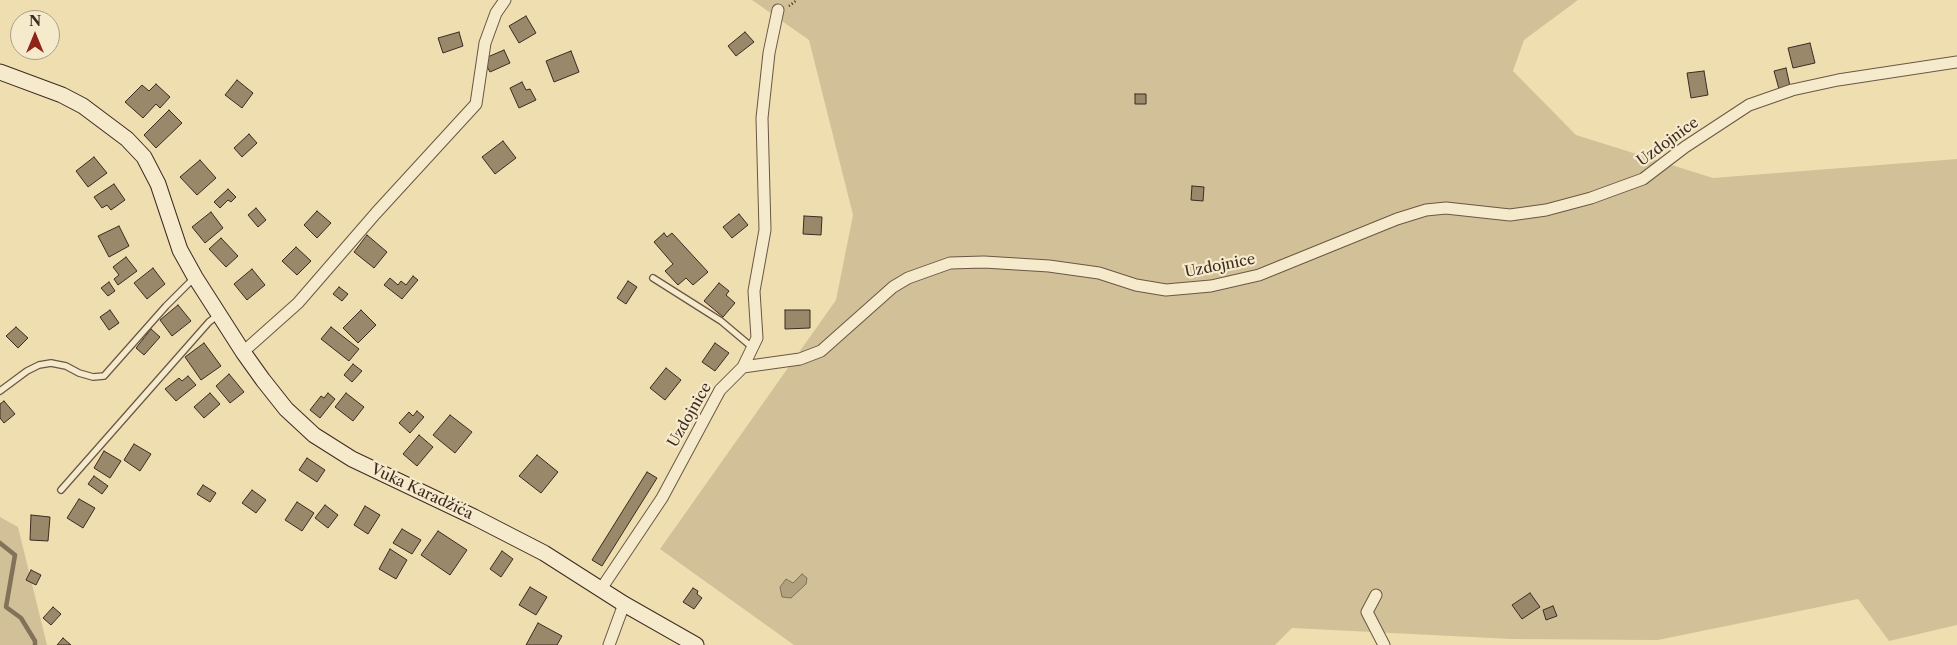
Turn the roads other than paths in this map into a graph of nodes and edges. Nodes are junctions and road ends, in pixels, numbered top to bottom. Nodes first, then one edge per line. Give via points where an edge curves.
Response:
1 (505, 0) edge
2 (778, 10) dead end
3 (1957, 62) edge
4 (0, 72) edge
5 (195, 277) junction
6 (653, 278) dead end
7 (220, 314) junction
8 (753, 348) junction
9 (243, 352) junction
10 (743, 367) junction
11 (0, 391) edge
12 (61, 490) dead end
13 (601, 589) junction
14 (1376, 595) dead end
15 (624, 604) junction
16 (610, 645) edge
17 (696, 645) edge
18 (1384, 645) edge

1 - 9 street via 496,13 485,43 476,104 298,303
2 - 8 street via 762,118 765,230 754,291 757,338
3 - 10 street, Uzdojnice via 1838,80 1792,90 1749,105 1643,179 1591,198 1546,210 1510,215 1446,208 1426,210 1259,275 1211,286 1166,290 1136,285 1099,273 1049,266 950,263 893,287 821,351 800,359
4 - 5 street, Vuka Karadžića via 69,99 127,139 152,170 180,250
5 - 7 street, Vuka Karadžića
5 - 11 lane via 104,376 93,377 51,363 27,371
6 - 8 lane via 721,321
7 - 9 street, Vuka Karadžića
7 - 12 lane via 209,322
8 - 10 street
9 - 13 street, Vuka Karadžića via 286,409 314,434 352,459 544,553
10 - 13 street, Uzdojnice via 720,390 662,498
13 - 15 street, Vuka Karadžića
14 - 18 street via 1367,612
15 - 16 street
15 - 17 street, Vuka Karadžića

